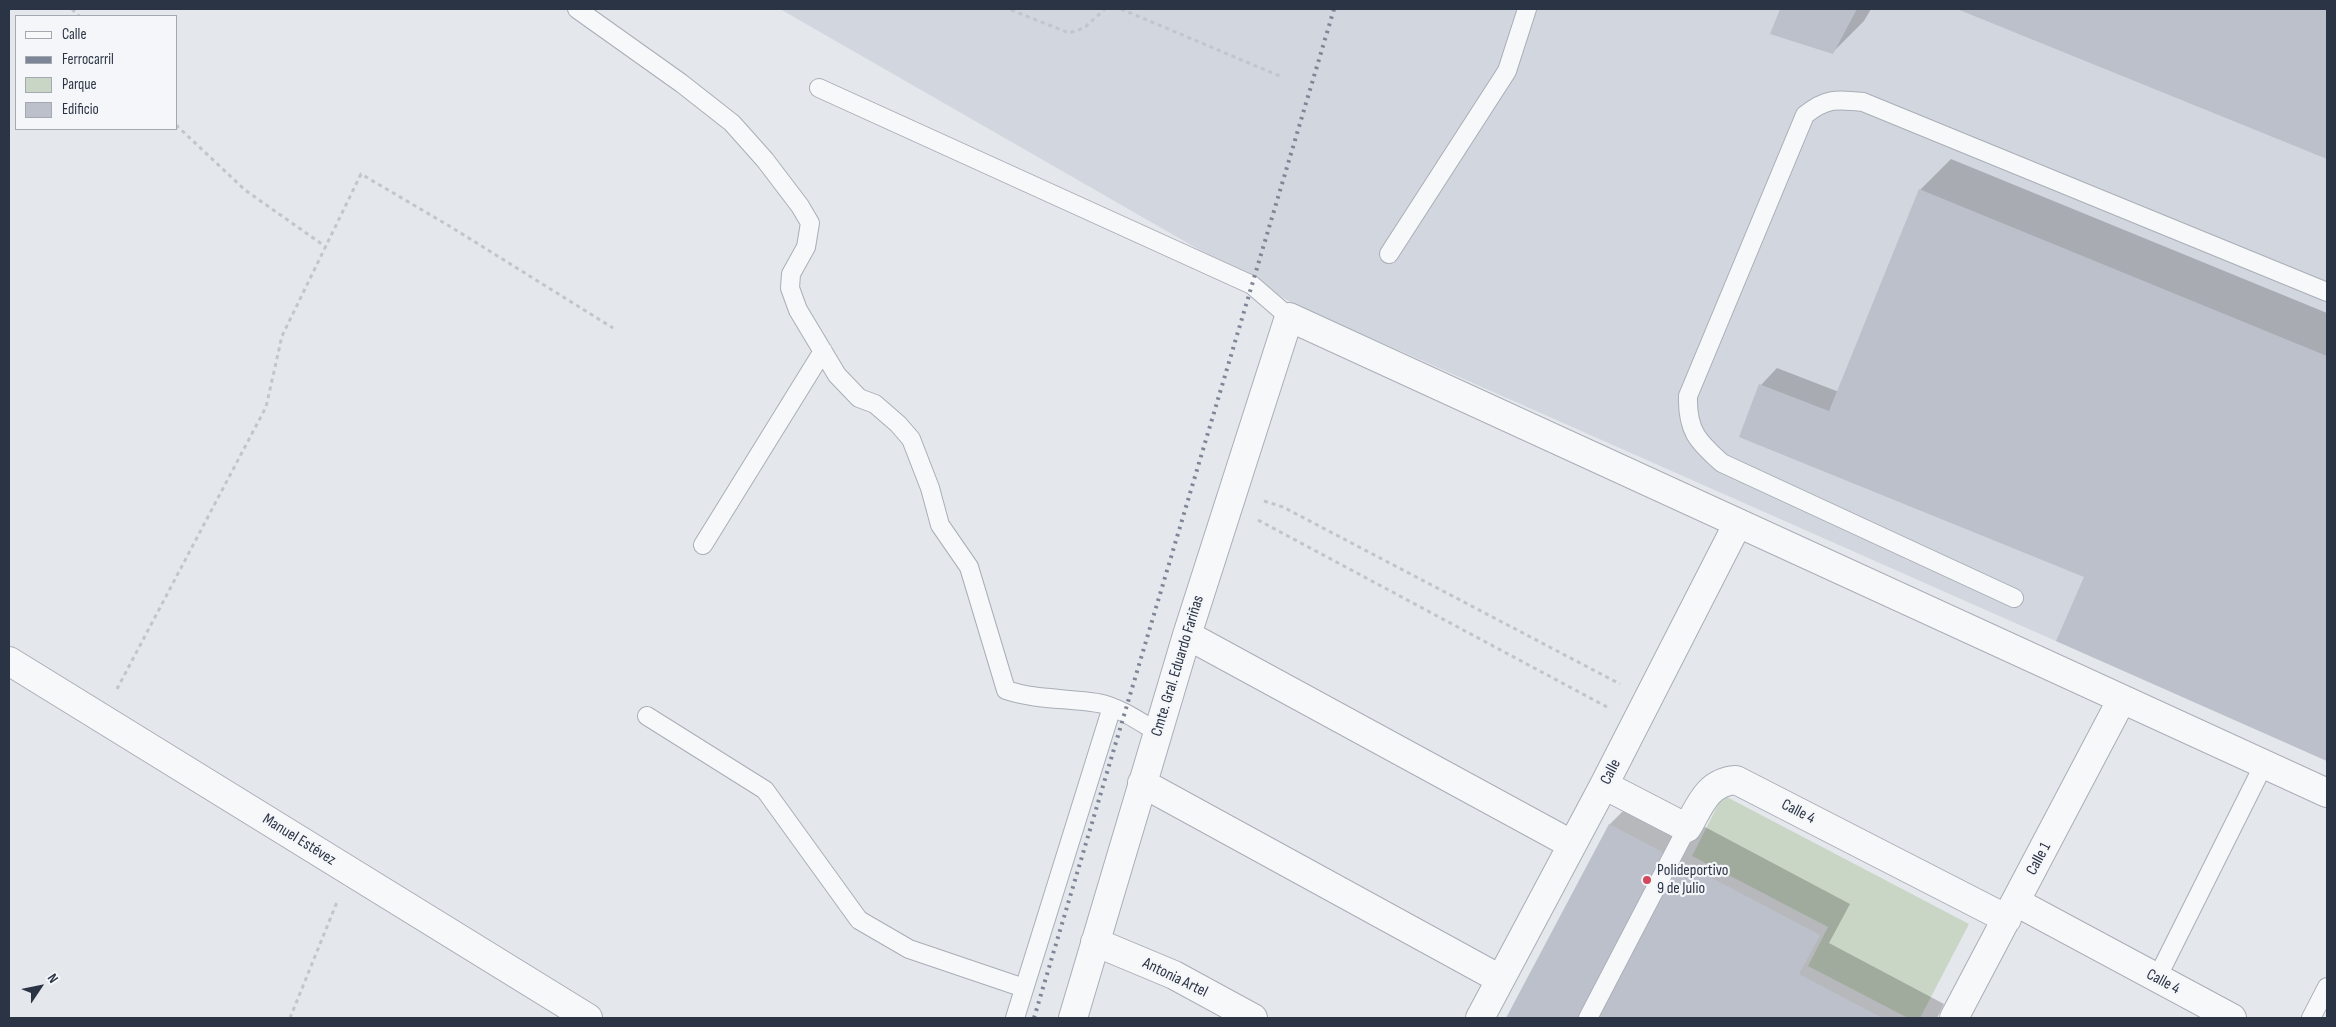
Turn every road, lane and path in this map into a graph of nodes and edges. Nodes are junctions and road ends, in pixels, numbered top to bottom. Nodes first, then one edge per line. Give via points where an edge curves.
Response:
1 (577, 9) edge
2 (1105, 9) edge
3 (1121, 9) edge
4 (1527, 9) edge
5 (1011, 10) dead end
6 (1282, 77) dead end
7 (820, 88) dead end
8 (178, 127) edge
9 (326, 247) junction
10 (1389, 254) dead end
11 (2327, 292) edge
12 (1289, 316) junction
13 (613, 328) dead end
14 (823, 351) junction
15 (1230, 498) junction
16 (1738, 523) junction
17 (704, 544) dead end
18 (2014, 598) dead end
19 (1187, 635) junction
20 (9, 661) edge
21 (2122, 699) junction
22 (1112, 707) junction
23 (1642, 711) junction
24 (647, 716) dead end
25 (101, 718) junction
26 (1157, 732) junction
27 (2264, 764) junction
28 (1142, 783) junction
29 (1604, 785) junction
30 (2327, 794) edge
31 (1687, 828) junction
32 (1571, 844) junction
33 (349, 871) junction
34 (2012, 910) junction
35 (1095, 942) junction
36 (2157, 978) junction
37 (1500, 979) junction
38 (2327, 987) edge
39 (1024, 988) junction
40 (290, 1018) edge
41 (588, 1018) edge
42 (1015, 1018) edge
43 (1073, 1018) edge
44 (1253, 1018) edge
45 (1480, 1018) edge
46 (1588, 1018) edge
47 (1954, 1018) edge
48 (2232, 1018) edge
49 (2311, 1018) edge

1 - 14 lane via 732,123 800,206 810,223 806,247 791,274 790,288 798,310
2 - 5 path via 1084,28 1069,34
3 - 6 path
4 - 10 lane via 1507,70
7 - 12 lane via 1252,286
8 - 9 path via 245,190
9 - 13 path via 361,174
9 - 25 path via 282,336 266,407
11 - 18 lane via 1863,102 1836,99 1819,104 1805,115 1688,396 1687,418 1701,445 1722,463
12 - 15 street, Cmte. Gral. Eduardo Fariñas
12 - 16 street
14 - 17 lane
14 - 22 lane via 838,376 859,398 876,404 911,439 940,525 969,567 1006,690 1023,696
15 - 19 street, Cmte. Gral. Eduardo Fariñas
15 - 23 path
15 - 23 path via 1283,507
16 - 21 street
16 - 23 street, Calle
19 - 26 street, Cmte. Gral. Eduardo Fariñas
19 - 32 street
20 - 25 street, Manuel Estévez
21 - 27 street
21 - 34 street, Calle 1
22 - 26 lane
22 - 39 lane
23 - 29 street, Calle
24 - 39 lane via 765,790 859,920 909,949
25 - 33 street, Manuel Estévez
26 - 28 street, Cmte. Gral. Eduardo Fariñas
27 - 30 street
27 - 36 lane
28 - 35 street, Cmte. Gral. Eduardo Fariñas
28 - 37 street
29 - 31 street
29 - 32 street, Calle
31 - 34 street, Calle 4 via 1710,790 1724,781 1736,780
31 - 46 lane
32 - 37 street, Calle
33 - 40 path
33 - 41 street, Manuel Estévez
34 - 36 street, Calle 4
34 - 47 street, Calle 1
35 - 43 street, Cmte. Gral. Eduardo Fariñas
35 - 44 street, Antonia Artel via 1174,975
36 - 48 street, Calle 4
37 - 45 street, Calle
38 - 49 lane
39 - 42 lane

